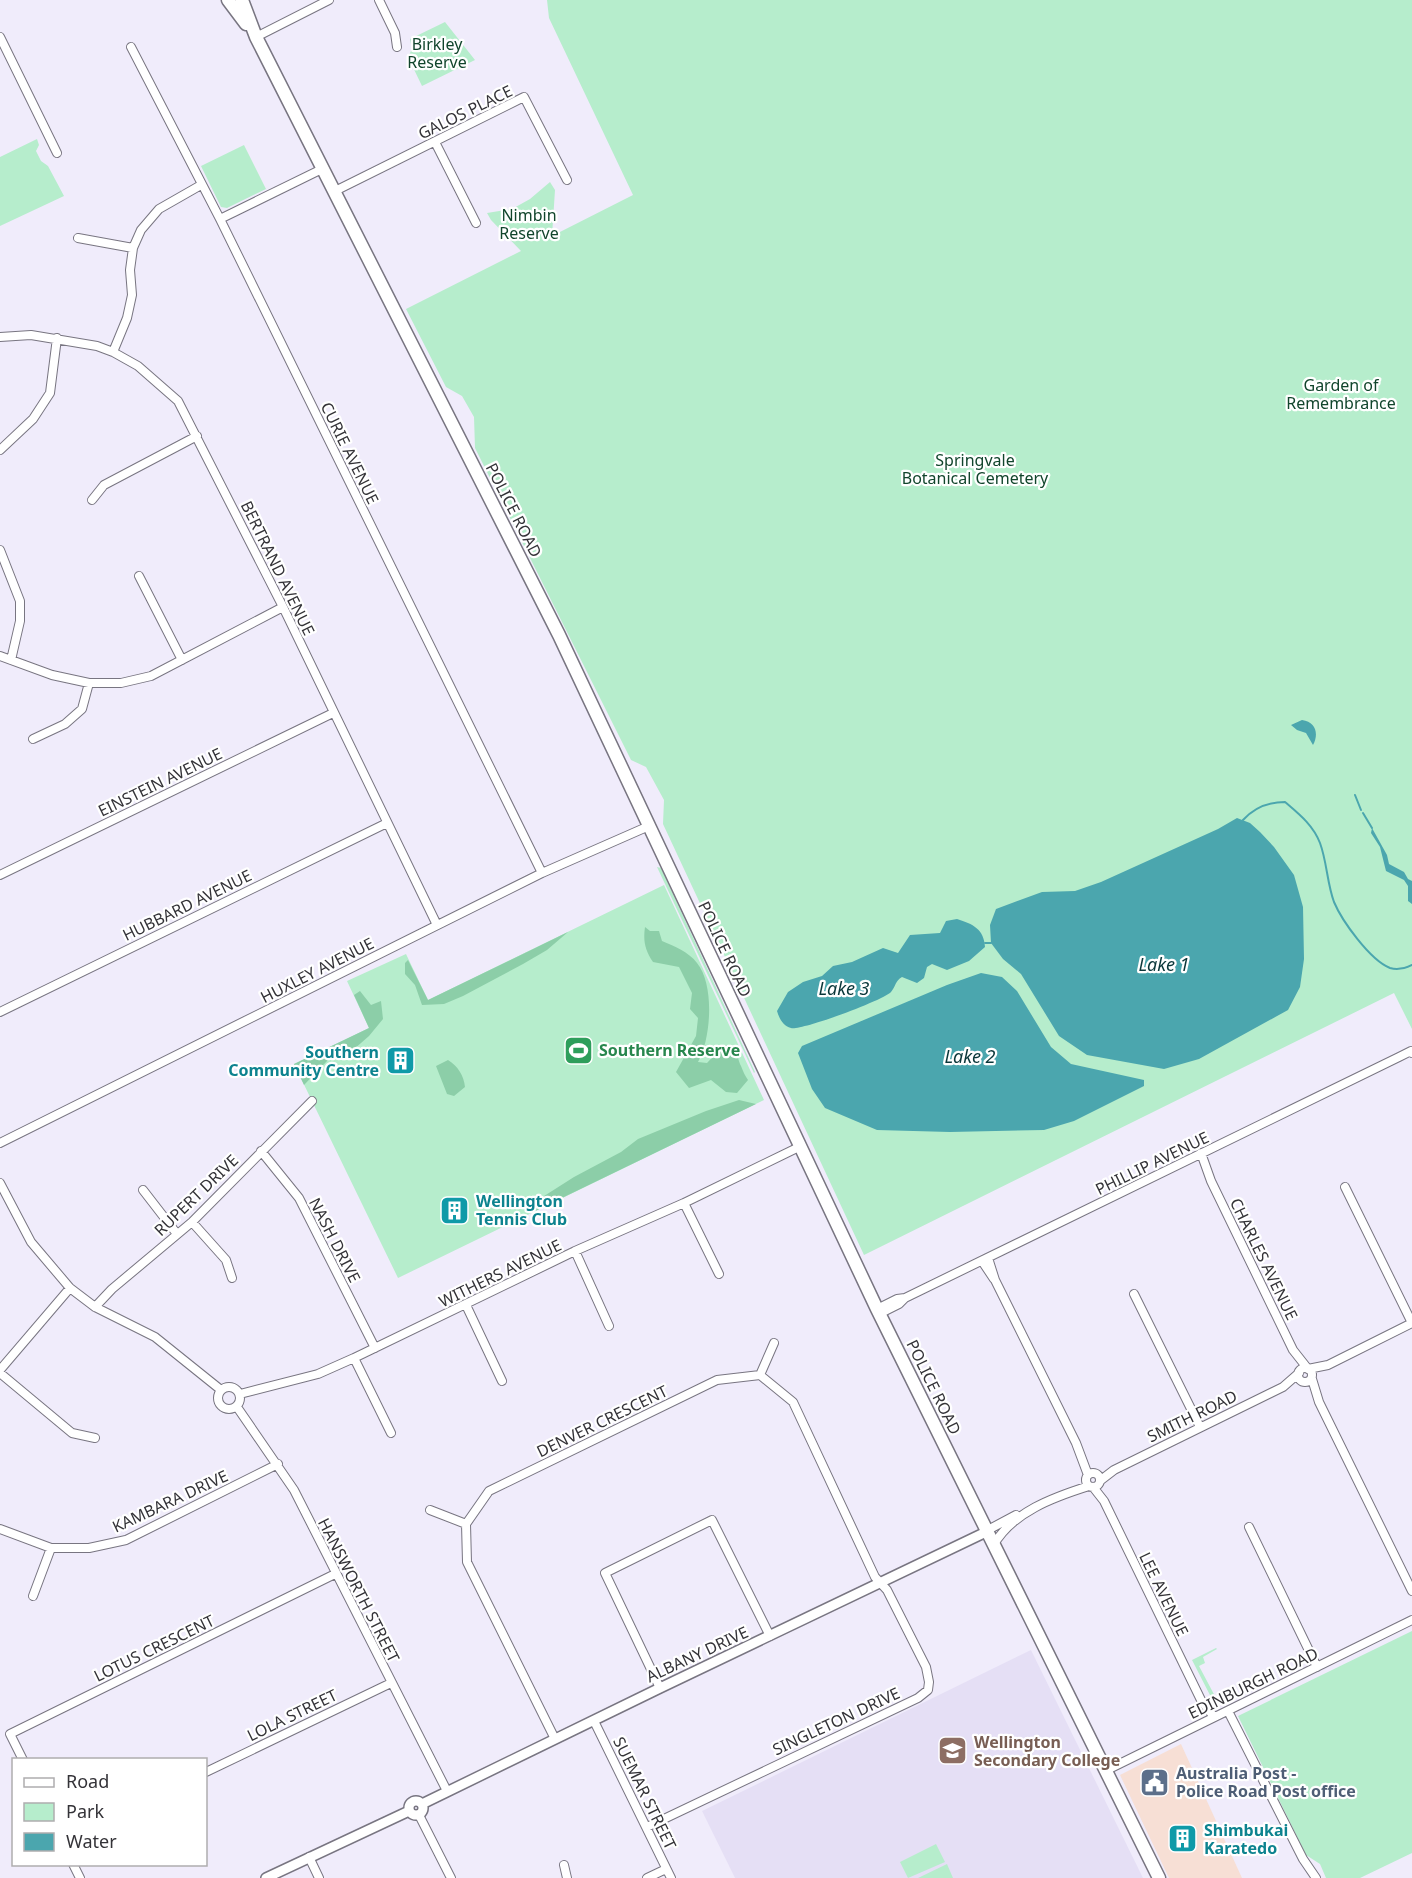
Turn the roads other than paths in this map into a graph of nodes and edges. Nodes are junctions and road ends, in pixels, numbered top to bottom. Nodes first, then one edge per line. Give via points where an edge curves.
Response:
1 (228, 0) edge
2 (242, 0) edge
3 (329, 0) edge
4 (379, 0) edge
5 (0, 37) edge
6 (256, 37) junction
7 (131, 46) dead end
8 (397, 47) dead end
9 (435, 142) junction
10 (57, 153) dead end
11 (324, 168) junction
12 (567, 180) dead end
13 (201, 185) junction
14 (335, 191) junction
15 (220, 219) junction
16 (476, 223) dead end
17 (78, 238) dead end
18 (133, 248) junction
19 (0, 337) edge
20 (57, 338) junction
21 (113, 352) junction
22 (197, 436) junction
23 (0, 450) edge
24 (92, 500) dead end
25 (0, 550) edge
26 (139, 576) dead end
27 (283, 607) junction
28 (0, 656) edge
29 (11, 660) junction
30 (182, 660) junction
31 (89, 683) junction
32 (333, 713) junction
33 (33, 739) dead end
34 (387, 823) junction
35 (649, 826) junction
36 (542, 873) junction
37 (0, 875) edge
38 (437, 925) junction
39 (0, 1012) edge
40 (1412, 1052) edge
41 (312, 1101) dead end
42 (0, 1143) edge
43 (800, 1147) junction
44 (261, 1151) junction
45 (1198, 1155) junction
46 (0, 1183) edge
47 (1346, 1187) dead end
48 (143, 1190) dead end
49 (684, 1203) junction
50 (192, 1222) junction
51 (177, 1234) junction
52 (575, 1251) junction
53 (985, 1259) junction
54 (719, 1274) dead end
55 (232, 1278) dead end
56 (70, 1288) junction
57 (1134, 1294) dead end
58 (466, 1305) junction
59 (95, 1306) junction
60 (878, 1311) junction
61 (1412, 1323) edge
62 (609, 1326) dead end
63 (774, 1343) dead end
64 (375, 1348) junction
65 (1293, 1350) junction
66 (354, 1358) junction
67 (1328, 1365) junction
68 (1308, 1369) junction
69 (0, 1372) edge
70 (1299, 1373) junction
71 (760, 1375) junction
72 (502, 1381) dead end
73 (1308, 1381) junction
74 (1283, 1387) junction
75 (221, 1390) junction
76 (240, 1394) junction
77 (237, 1407) junction
78 (1200, 1427) junction
79 (391, 1433) dead end
80 (95, 1438) dead end
81 (278, 1464) junction
82 (1093, 1480) junction
83 (430, 1510) dead end
84 (1027, 1512) junction
85 (465, 1524) junction
86 (1249, 1527) dead end
87 (0, 1529) edge
88 (986, 1531) junction
89 (993, 1546) junction
90 (51, 1548) junction
91 (335, 1574) junction
92 (879, 1582) junction
93 (1412, 1592) edge
94 (33, 1596) dead end
95 (1412, 1620) edge
96 (770, 1636) junction
97 (1317, 1667) junction
98 (391, 1683) junction
99 (660, 1688) junction
100 (1228, 1711) junction
101 (1210, 1719) junction
102 (594, 1720) junction
103 (555, 1739) junction
104 (21, 1758) edge
105 (1106, 1771) junction
106 (207, 1772) edge
107 (447, 1791) junction
108 (422, 1804) junction
109 (409, 1810) junction
110 (418, 1815) junction
111 (646, 1827) junction
112 (309, 1857) junction
113 (564, 1864) dead end
114 (666, 1869) junction
115 (266, 1878) edge
116 (319, 1878) edge
117 (451, 1878) edge
118 (567, 1878) edge
119 (647, 1878) edge
120 (671, 1878) edge
121 (1159, 1878) edge
122 (1316, 1878) edge

1 - 6 main road, POLICE ROAD
2 - 6 main road, POLICE ROAD
3 - 6 street
4 - 8 street via 395,33
5 - 10 street
6 - 11 main road, POLICE ROAD
7 - 13 street, CURIE AVENUE
9 - 12 street, GALOS PLACE via 524,97
9 - 14 street, GALOS PLACE
9 - 16 street
11 - 14 main road, POLICE ROAD
11 - 15 street
13 - 15 street, CURIE AVENUE
13 - 18 street via 159,209 141,230
14 - 35 main road, POLICE ROAD via 559,635
15 - 36 street, CURIE AVENUE
17 - 18 street
18 - 21 street via 128,318
19 - 20 street, BERTRAND AVENUE
20 - 21 street, BERTRAND AVENUE
20 - 23 street via 50,393 33,419
21 - 22 street, BERTRAND AVENUE via 138,366 178,401
22 - 24 street via 104,485
22 - 27 street, BERTRAND AVENUE
25 - 29 street via 20,601 20,621
26 - 30 street
27 - 30 street
27 - 32 street, BERTRAND AVENUE
28 - 29 street
29 - 31 street
30 - 31 street via 151,676 122,683
31 - 33 street via 82,709 65,724
32 - 34 street, BERTRAND AVENUE
32 - 37 street, EINSTEIN AVENUE
34 - 38 street, BERTRAND AVENUE
34 - 39 street, HUBBARD AVENUE
35 - 36 street, HUXLEY AVENUE
35 - 43 main road, POLICE ROAD
36 - 38 street, HUXLEY AVENUE
38 - 42 street, HUXLEY AVENUE
40 - 45 street, PHILLIP AVENUE
41 - 44 street, RUPERT DRIVE
43 - 49 street, WITHERS AVENUE
43 - 60 main road, POLICE ROAD
44 - 50 street, RUPERT DRIVE
44 - 64 street, NASH DRIVE via 298,1198
45 - 53 street, PHILLIP AVENUE
45 - 65 street, CHARLES AVENUE
46 - 56 street via 32,1242
47 - 61 street
48 - 51 street
49 - 52 street, WITHERS AVENUE
49 - 54 street
50 - 51 street, RUPERT DRIVE
50 - 55 street via 226,1260
51 - 59 street, RUPERT DRIVE
52 - 58 street, WITHERS AVENUE
52 - 62 street
53 - 60 street, PHILLIP AVENUE
53 - 82 street, LEE AVENUE
56 - 59 street
56 - 69 street
57 - 78 street
58 - 64 street, WITHERS AVENUE
58 - 72 street
59 - 75 street via 155,1337
60 - 88 main road, POLICE ROAD
61 - 67 street, SMITH ROAD
63 - 71 street
64 - 66 street, WITHERS AVENUE
65 - 68 street, CHARLES AVENUE
65 - 70 street, CHARLES AVENUE
66 - 76 street, WITHERS AVENUE via 318,1374
66 - 79 street
67 - 68 street, SMITH ROAD
67 - 73 street, SMITH ROAD
68 - 70 street
68 - 73 street
69 - 80 street via 72,1433
70 - 73 street via 1299,1379
70 - 74 street, SMITH ROAD
71 - 85 street, DENVER CRESCENT via 717,1380 489,1491
71 - 92 street via 793,1402
73 - 74 street, SMITH ROAD
73 - 93 street
74 - 78 street, SMITH ROAD
75 - 76 street via 232,1387
75 - 77 street via 221,1406
76 - 77 street
77 - 81 street, HANSWORTH STREET
78 - 82 street, SMITH ROAD
81 - 90 street, KAMBARA DRIVE via 126,1540 89,1548
81 - 91 street, HANSWORTH STREET
82 - 84 street, SMITH ROAD
82 - 101 street, LEE AVENUE
83 - 85 street
84 - 88 street, SMITH ROAD
84 - 89 street, SMITH ROAD via 1004,1529
85 - 103 street via 467,1562
86 - 97 street
87 - 90 street, KAMBARA DRIVE
88 - 89 main road, POLICE ROAD
88 - 92 street, ALBANY DRIVE
89 - 105 main road, POLICE ROAD
90 - 94 street
91 - 98 street, HANSWORTH STREET
91 - 104 street, LOTUS CRESCENT via 10,1734
92 - 96 street, ALBANY DRIVE
92 - 111 street, SINGLETON DRIVE via 887,1590 926,1667 928,1690
95 - 97 street, EDINBURGH ROAD
96 - 99 street, ALBANY DRIVE
96 - 99 street via 712,1520 604,1573
97 - 100 street, EDINBURGH ROAD
98 - 106 street, LOLA STREET
98 - 107 street, HANSWORTH STREET
99 - 102 street, ALBANY DRIVE
100 - 101 street, EDINBURGH ROAD
100 - 122 street
101 - 105 street, EDINBURGH ROAD
102 - 103 street, ALBANY DRIVE
102 - 111 street, SUEMAR STREET
103 - 107 street, ALBANY DRIVE
105 - 121 main road, POLICE ROAD
107 - 108 street, ALBANY DRIVE
108 - 109 street via 414,1801
108 - 110 street
109 - 110 street
109 - 112 street
110 - 117 street
111 - 114 street, SUEMAR STREET
112 - 115 street
112 - 116 street
113 - 118 street
114 - 119 street
114 - 120 street, SUEMAR STREET

